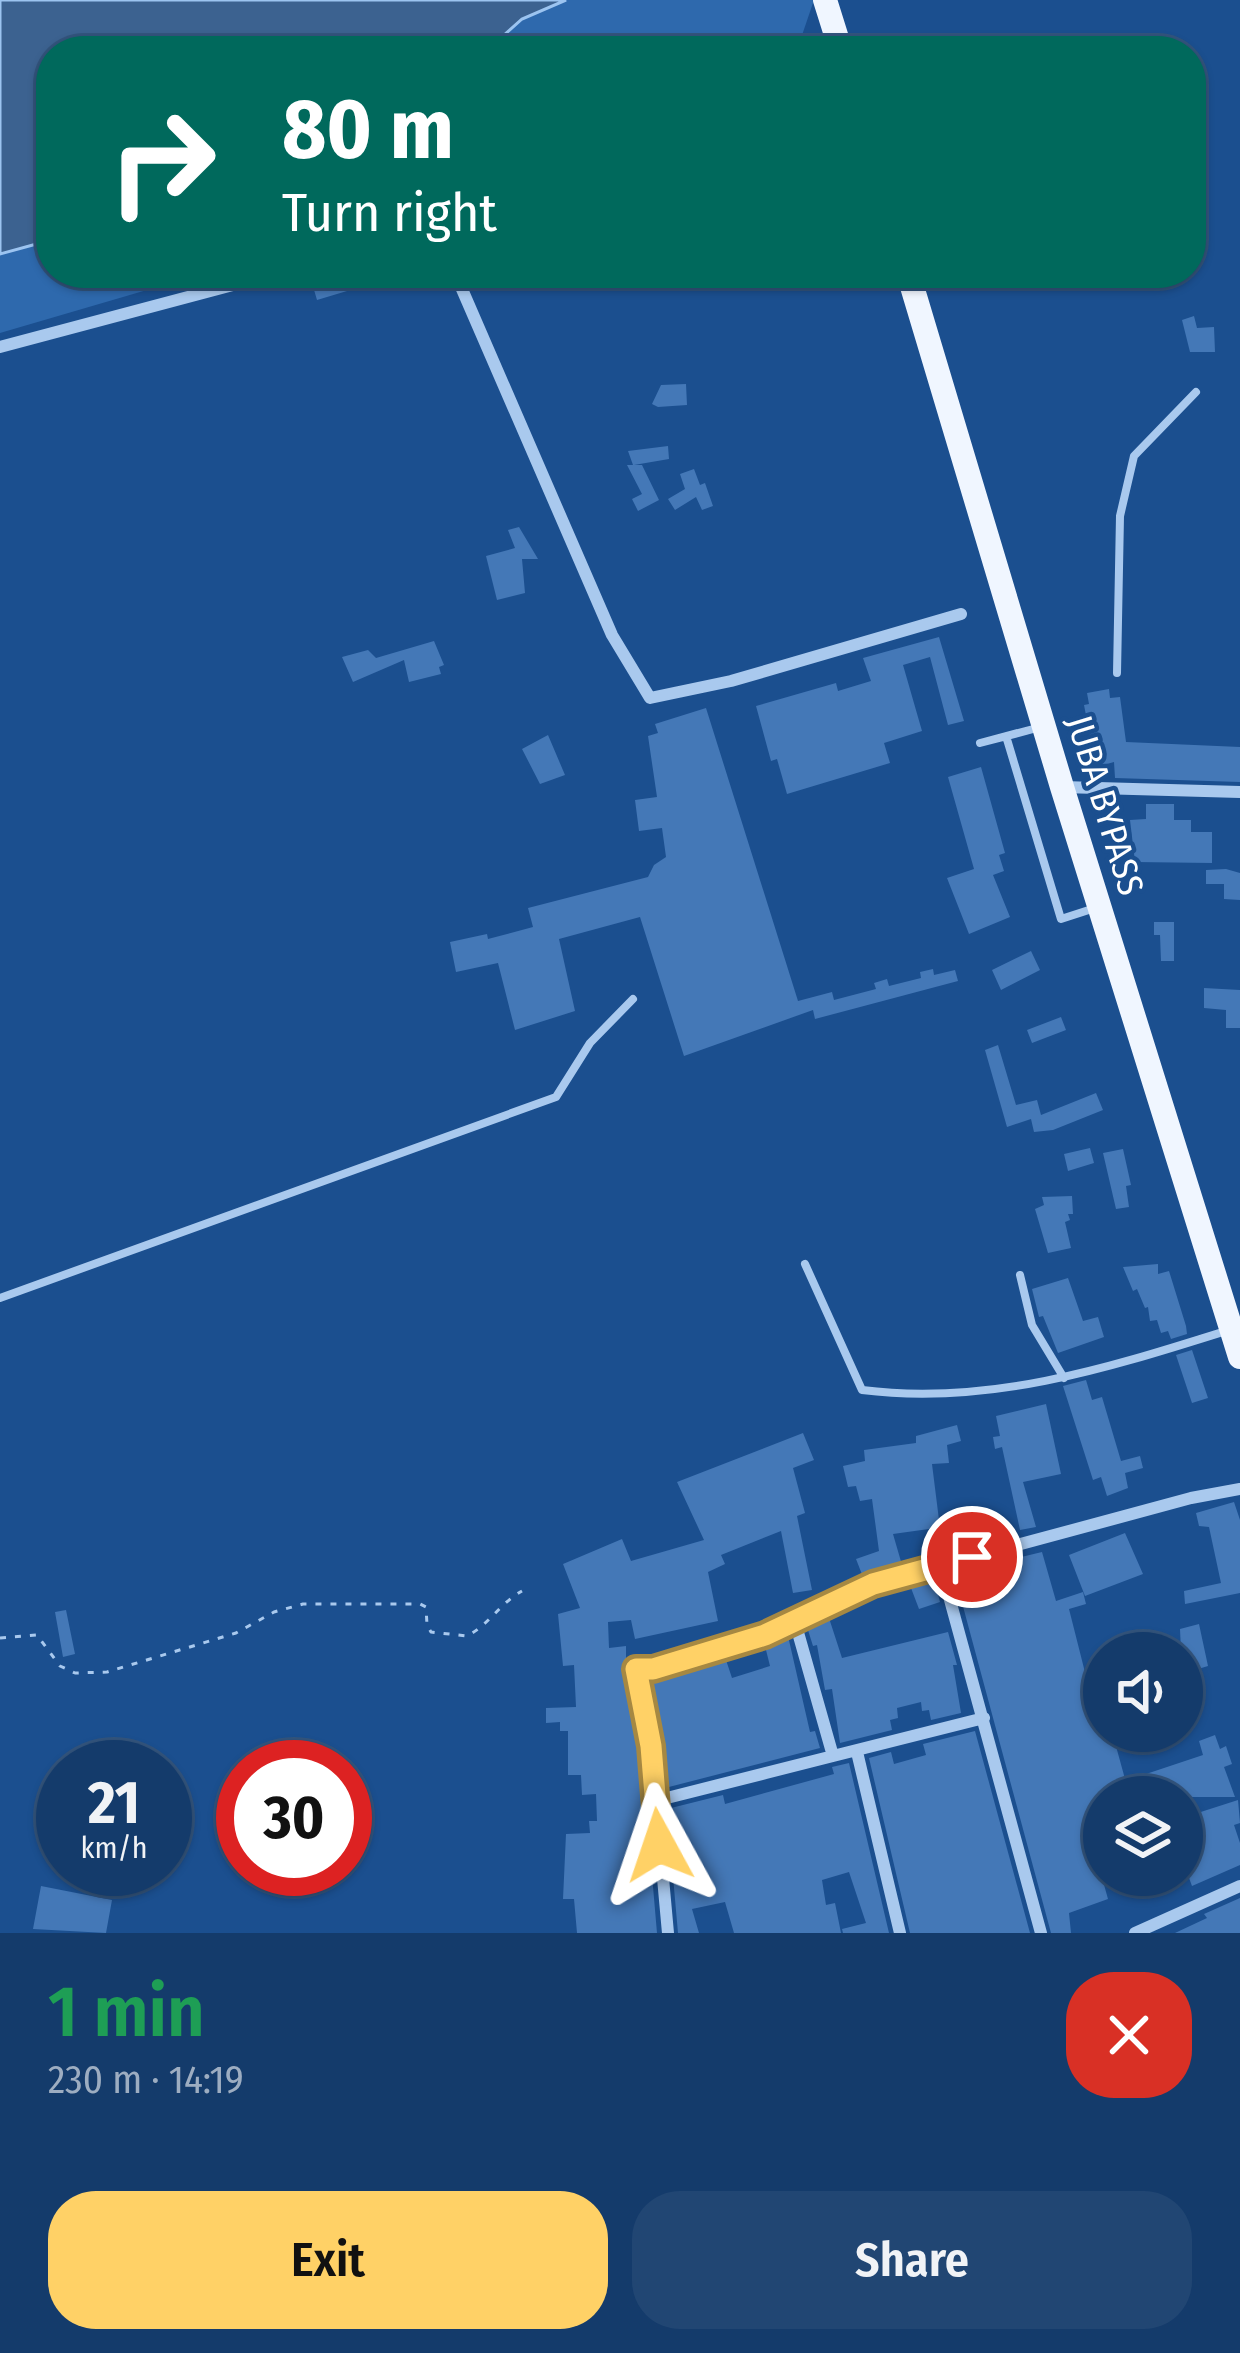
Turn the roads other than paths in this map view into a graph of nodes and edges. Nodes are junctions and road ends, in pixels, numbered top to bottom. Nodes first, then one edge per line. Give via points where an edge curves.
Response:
1 (825, 0) edge
2 (837, 36) edge
3 (222, 288) edge
4 (461, 288) edge
5 (912, 288) edge
6 (0, 347) edge
7 (1196, 392) dead end
8 (961, 614) dead end
9 (1117, 673) dead end
10 (1044, 727) junction
11 (1006, 736) junction
12 (980, 743) dead end
13 (1062, 787) junction
14 (1240, 792) edge
15 (1100, 906) junction
16 (633, 999) dead end
17 (805, 1264) dead end
18 (1020, 1275) dead end
19 (0, 1298) edge
20 (1232, 1329) junction
21 (1240, 1357) edge
22 (1064, 1378) junction
23 (1240, 1489) edge
24 (941, 1567) junction
25 (795, 1622) junction
26 (984, 1718) junction
27 (857, 1752) junction
28 (833, 1756) junction
29 (655, 1801) junction
30 (1240, 1886) edge
31 (668, 1933) edge
32 (900, 1933) edge
33 (1040, 1933) edge
34 (1135, 1933) edge

1 - 2 main road
3 - 6 street
4 - 8 street via 611,635 650,698
5 - 10 main road, JUBA BYPASS
7 - 9 lane via 1133,456 1120,516
10 - 11 lane
10 - 13 main road, JUBA BYPASS
11 - 12 lane
11 - 15 lane via 1061,919
13 - 14 street
13 - 15 main road, JUBA BYPASS
15 - 20 main road, JUBA BYPASS
16 - 19 lane via 590,1042 556,1097
17 - 22 lane via 862,1390 940,1395
18 - 22 lane via 1032,1325
20 - 21 main road, JUBA BYPASS
20 - 22 lane
23 - 24 street
24 - 25 street via 873,1584
24 - 26 street
25 - 28 street
25 - 29 street via 636,1669
26 - 27 street
26 - 33 street
27 - 28 street
27 - 32 street
28 - 29 street
29 - 31 street
30 - 34 street

